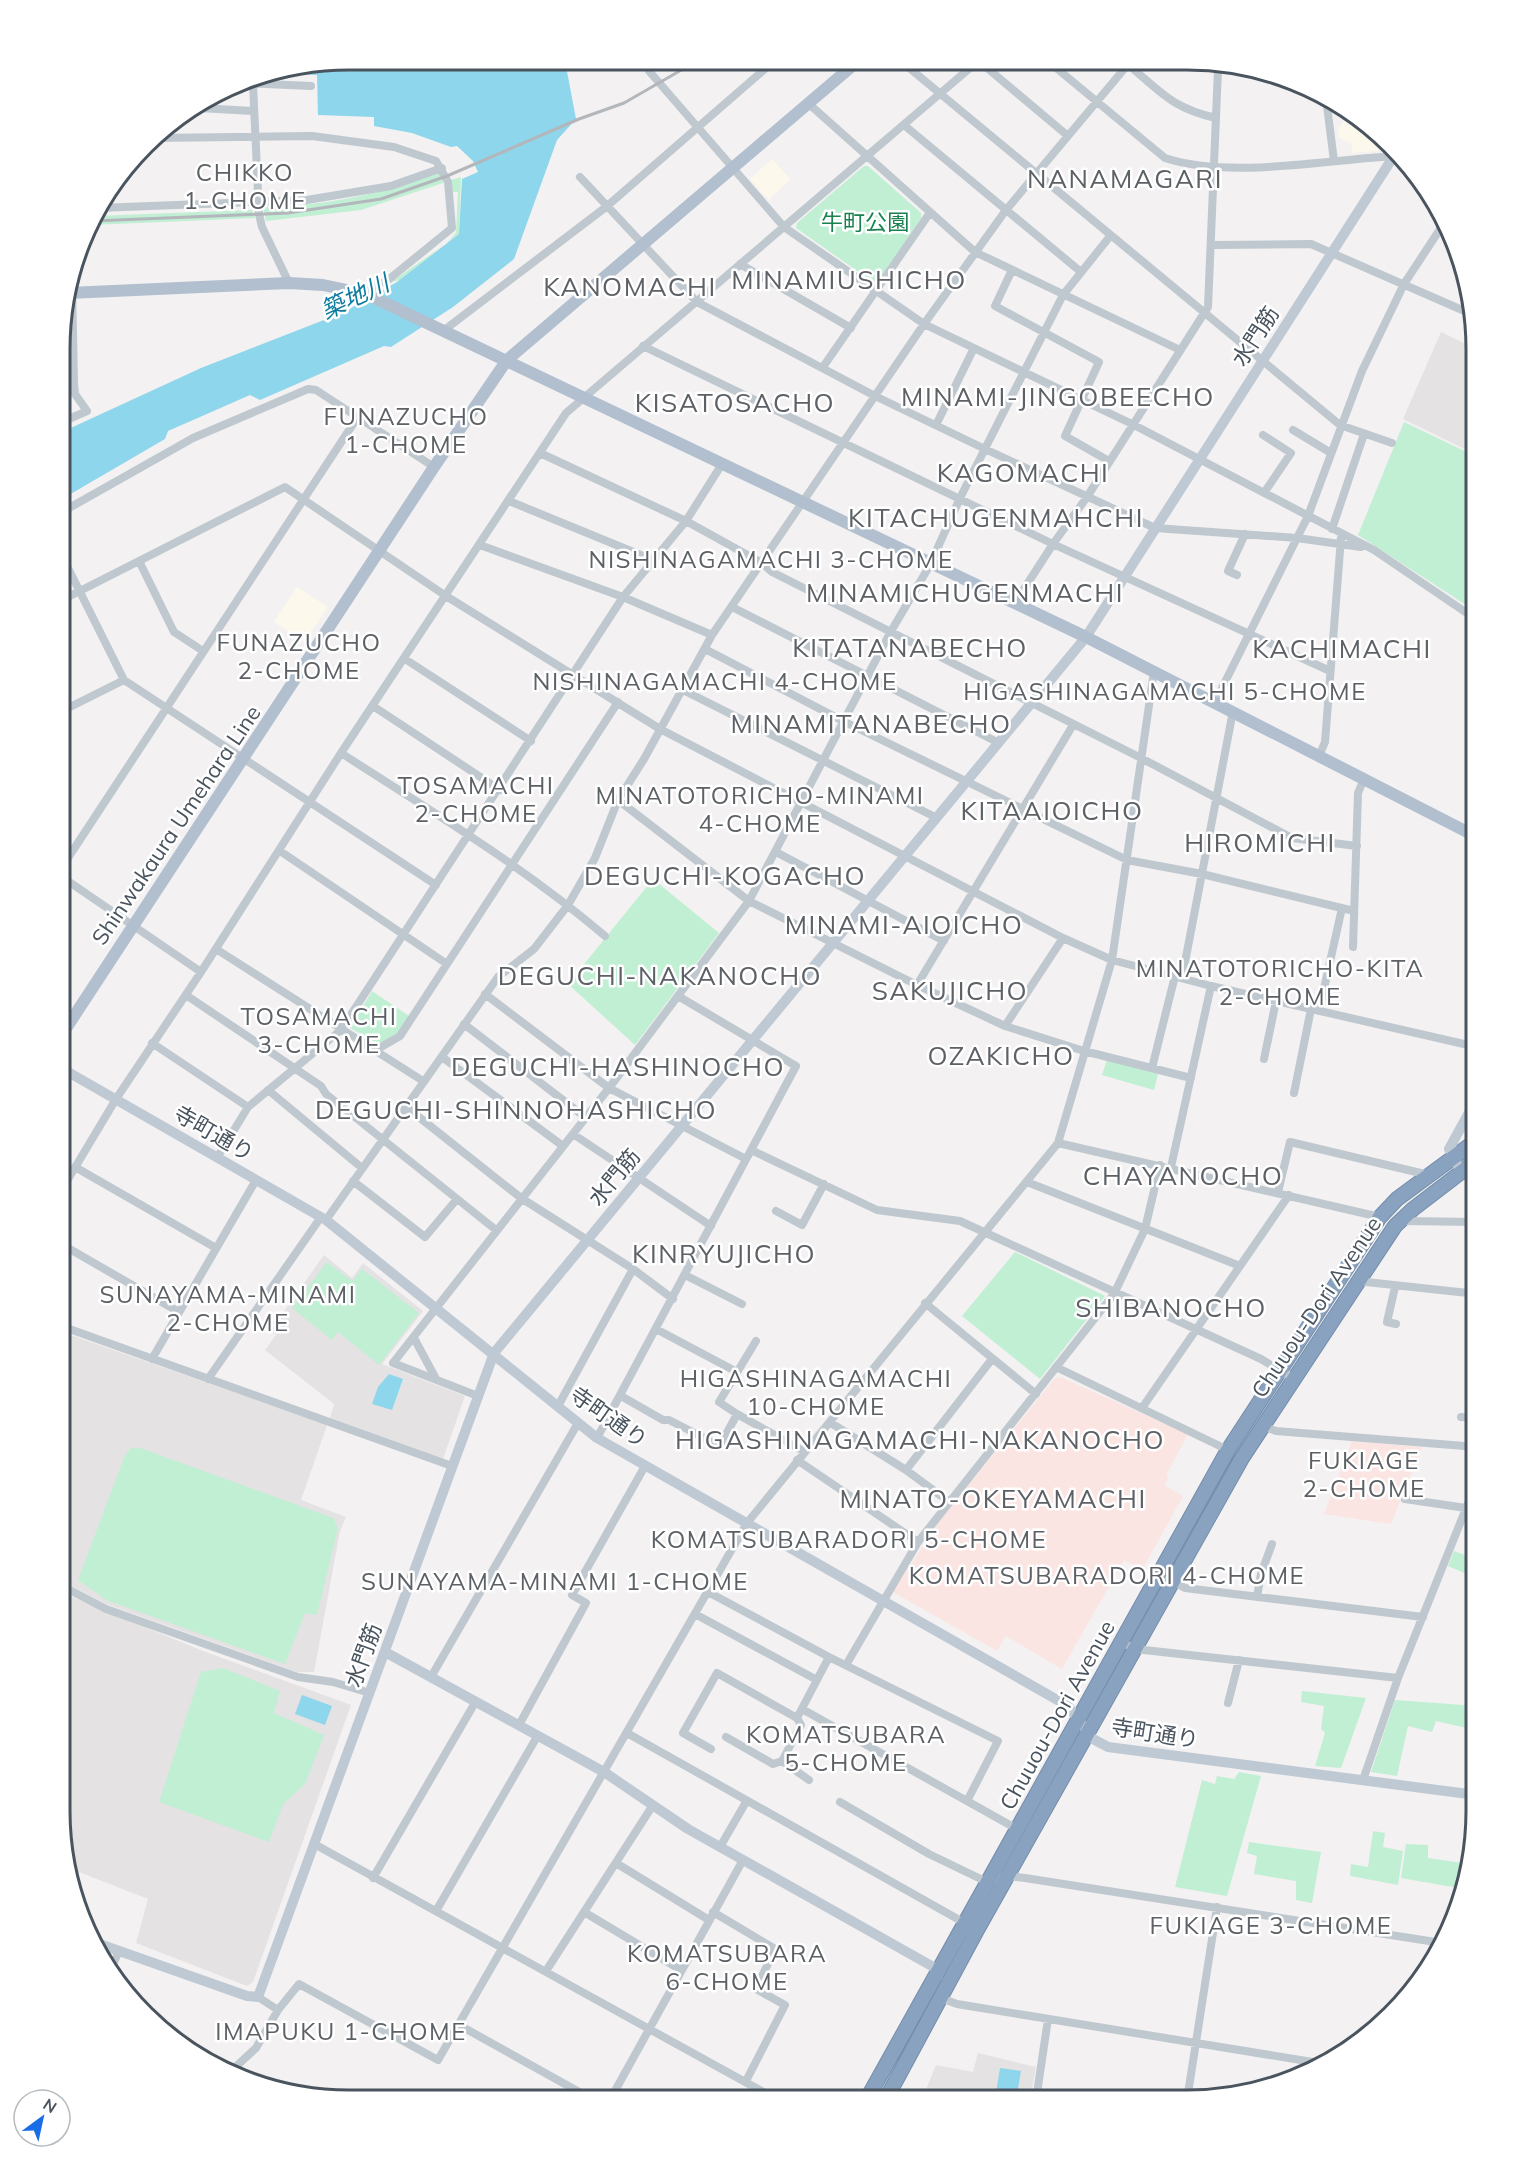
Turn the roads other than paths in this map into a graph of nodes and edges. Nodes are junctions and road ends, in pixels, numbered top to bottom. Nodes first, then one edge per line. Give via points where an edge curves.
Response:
1 (649, 70) edge
2 (764, 70) edge
3 (849, 70) edge
4 (912, 70) edge
5 (969, 70) edge
6 (989, 70) edge
7 (1059, 70) edge
8 (1122, 70) edge
9 (1136, 70) edge
10 (1220, 73) edge
11 (262, 84) edge
12 (311, 86) dead end
13 (253, 88) edge
14 (940, 93) junction
15 (1096, 100) junction
16 (810, 104) junction
17 (1327, 108) edge
18 (209, 109) edge
19 (253, 111) junction
20 (1216, 118) junction
21 (904, 124) junction
22 (698, 129) junction
23 (1068, 136) junction
24 (255, 137) junction
25 (169, 138) edge
26 (1388, 155) edge
27 (866, 157) junction
28 (1392, 160) edge
29 (1334, 161) junction
30 (442, 168) junction
31 (1215, 168) junction
32 (732, 169) junction
33 (1038, 172) junction
34 (580, 177) dead end
35 (259, 203) junction
36 (606, 207) junction
37 (110, 208) edge
38 (1006, 210) junction
39 (929, 214) junction
40 (784, 227) junction
41 (1440, 230) edge
42 (1111, 235) junction
43 (642, 245) junction
44 (1212, 245) junction
45 (975, 252) junction
46 (1332, 252) junction
47 (740, 264) junction
48 (1012, 270) junction
49 (1081, 272) junction
50 (289, 284) junction
51 (1404, 284) junction
52 (77, 289) edge
53 (875, 291) junction
54 (364, 294) junction
55 (1063, 295) junction
56 (697, 302) junction
57 (1464, 311) edge
58 (1205, 313) junction
59 (72, 322) edge
60 (924, 324) junction
61 (851, 328) junction
62 (443, 331) junction
63 (1044, 333) junction
64 (644, 346) junction
65 (973, 350) junction
66 (1180, 350) junction
67 (507, 360) junction
68 (1263, 360) junction
69 (823, 368) junction
70 (1025, 374) junction
71 (70, 383) edge
72 (74, 383) junction
73 (874, 396) junction
74 (583, 398) junction
75 (1081, 400) junction
76 (70, 418) edge
77 (357, 418) junction
78 (1132, 424) junction
79 (936, 425) junction
80 (1340, 425) junction
81 (1293, 430) dead end
82 (1364, 434) junction
83 (1263, 435) dead end
84 (843, 443) junction
85 (1392, 443) dead end
86 (985, 448) junction
87 (540, 453) junction
88 (1331, 453) junction
89 (1199, 459) junction
90 (1109, 461) junction
91 (722, 464) junction
92 (434, 467) junction
93 (1264, 493) junction
94 (1087, 497) junction
95 (960, 498) junction
96 (303, 500) junction
97 (509, 501) junction
98 (801, 503) junction
99 (70, 507) edge
100 (1308, 516) junction
101 (686, 521) junction
102 (1155, 528) junction
103 (1332, 529) junction
104 (1245, 534) junction
105 (1342, 534) junction
106 (1297, 538) junction
107 (1340, 543) junction
108 (480, 544) junction
109 (1053, 544) junction
110 (1374, 550) junction
111 (381, 552) junction
112 (653, 560) junction
113 (139, 561) junction
114 (762, 563) junction
115 (930, 565) junction
116 (70, 572) edge
117 (1237, 575) dead end
118 (1125, 577) junction
119 (79, 591) junction
120 (70, 596) edge
121 (446, 596) junction
122 (623, 597) junction
123 (1015, 603) junction
124 (732, 607) junction
125 (1466, 613) edge
126 (890, 633) junction
127 (1248, 633) junction
128 (712, 635) junction
129 (1086, 637) junction
130 (705, 649) junction
131 (203, 651) junction
132 (405, 659) junction
133 (1154, 671) junction
134 (1330, 671) junction
135 (574, 675) junction
136 (867, 676) junction
137 (124, 680) junction
138 (683, 690) junction
139 (618, 702) junction
140 (1215, 702) junction
141 (1030, 704) junction
142 (373, 706) junction
143 (70, 707) edge
144 (165, 708) junction
145 (1233, 711) junction
146 (843, 721) junction
147 (1073, 725) junction
148 (660, 729) junction
149 (531, 741) junction
150 (999, 742) junction
151 (341, 753) junction
152 (1319, 756) junction
153 (1141, 758) junction
154 (245, 760) junction
155 (822, 761) junction
156 (1364, 779) junction
157 (968, 780) junction
158 (500, 789) junction
159 (1217, 797) junction
160 (618, 800) junction
161 (801, 801) junction
162 (310, 804) junction
163 (1024, 810) junction
164 (937, 818) junction
165 (1466, 831) edge
166 (469, 836) junction
167 (1357, 846) junction
168 (280, 851) junction
169 (776, 852) junction
170 (70, 855) edge
171 (905, 855) junction
172 (1127, 860) junction
173 (512, 864) junction
174 (1202, 874) junction
175 (70, 883) edge
176 (436, 885) junction
177 (974, 892) junction
178 (869, 900) junction
179 (749, 901) junction
180 (568, 905) junction
181 (1342, 908) junction
182 (1354, 911) junction
183 (133, 927) junction
184 (405, 933) junction
185 (605, 936) dead end
186 (1063, 938) junction
187 (944, 941) junction
188 (834, 943) junction
189 (1353, 947) dead end
190 (216, 949) junction
191 (1112, 960) junction
192 (447, 964) junction
193 (201, 972) junction
194 (1178, 977) junction
195 (917, 985) junction
196 (1211, 986) junction
197 (485, 994) junction
198 (186, 995) junction
199 (678, 996) junction
200 (1276, 1001) junction
201 (1315, 1010) junction
202 (70, 1022) edge
203 (464, 1024) junction
204 (1005, 1026) junction
205 (341, 1030) junction
206 (752, 1041) junction
207 (152, 1044) junction
208 (1466, 1044) edge
209 (376, 1050) junction
210 (1084, 1051) junction
211 (442, 1057) junction
212 (1264, 1059) dead end
213 (295, 1067) junction
214 (1152, 1068) junction
215 (70, 1073) edge
216 (1191, 1078) junction
217 (423, 1081) junction
218 (609, 1088) junction
219 (268, 1090) junction
220 (1294, 1093) dead end
221 (116, 1099) junction
222 (405, 1106) junction
223 (248, 1107) junction
224 (1466, 1116) edge
225 (585, 1117) junction
226 (682, 1126) junction
227 (573, 1134) junction
228 (381, 1141) junction
229 (1058, 1143) junction
230 (563, 1146) junction
231 (1466, 1148) edge
232 (751, 1150) junction
233 (217, 1158) junction
234 (1452, 1158) junction
235 (746, 1159) junction
236 (1160, 1165) junction
237 (75, 1167) junction
238 (1172, 1167) junction
239 (362, 1168) junction
240 (1466, 1168) edge
241 (1461, 1172) junction
242 (1429, 1175) junction
243 (70, 1176) edge
244 (639, 1178) junction
245 (256, 1180) junction
246 (353, 1181) junction
247 (1028, 1182) junction
248 (824, 1184) junction
249 (1278, 1192) junction
250 (1289, 1195) junction
251 (521, 1198) junction
252 (457, 1199) junction
253 (776, 1211) dead end
254 (1380, 1216) junction
255 (324, 1219) junction
256 (1400, 1221) junction
257 (1466, 1222) edge
258 (711, 1226) junction
259 (1145, 1229) junction
260 (496, 1230) junction
261 (985, 1234) junction
262 (588, 1239) junction
263 (216, 1248) junction
264 (70, 1249) edge
265 (1240, 1266) junction
266 (633, 1269) junction
267 (685, 1275) junction
268 (1357, 1281) junction
269 (1395, 1287) junction
270 (1466, 1293) edge
271 (1114, 1294) junction
272 (673, 1299) junction
273 (925, 1303) junction
274 (742, 1304) dead end
275 (436, 1306) junction
276 (178, 1312) junction
277 (1396, 1324) dead end
278 (656, 1329) junction
279 (1197, 1329) junction
280 (70, 1330) edge
281 (414, 1338) junction
282 (756, 1341) dead end
283 (494, 1353) junction
284 (152, 1359) junction
285 (992, 1359) junction
286 (1056, 1367) junction
287 (1278, 1369) junction
288 (736, 1372) junction
289 (1293, 1377) junction
290 (208, 1379) junction
291 (436, 1380) junction
292 (1036, 1394) junction
293 (478, 1396) junction
294 (621, 1396) junction
295 (558, 1406) junction
296 (1142, 1408) junction
297 (737, 1414) junction
298 (1461, 1417) dead end
299 (1466, 1417) edge
300 (578, 1423) junction
301 (831, 1423) junction
302 (1262, 1426) junction
303 (597, 1438) junction
304 (1466, 1446) edge
305 (1228, 1450) junction
306 (805, 1452) junction
307 (797, 1460) junction
308 (452, 1466) junction
309 (645, 1466) junction
310 (906, 1470) junction
311 (1405, 1498) dead end
312 (948, 1501) junction
313 (1465, 1510) joint
314 (747, 1523) junction
315 (918, 1542) junction
316 (1272, 1544) dead end
317 (1160, 1574) junction
318 (1172, 1582) junction
319 (70, 1590) edge
320 (708, 1592) junction
321 (1257, 1596) junction
322 (882, 1599) junction
323 (695, 1614) junction
324 (1423, 1617) junction
325 (1128, 1645) junction
326 (384, 1652) junction
327 (829, 1657) junction
328 (1239, 1660) junction
329 (846, 1665) junction
330 (431, 1677) junction
331 (1398, 1678) junction
332 (817, 1680) junction
333 (370, 1693) junction
334 (476, 1701) junction
335 (1228, 1703) dead end
336 (802, 1709) junction
337 (1079, 1717) junction
338 (797, 1718) junction
339 (519, 1725) junction
340 (1089, 1730) junction
341 (627, 1733) junction
342 (538, 1736) junction
343 (726, 1737) dead end
344 (711, 1749) dead end
345 (782, 1761) junction
346 (604, 1772) junction
347 (809, 1780) dead end
348 (1363, 1780) junction
349 (1466, 1794) edge
350 (968, 1801) junction
351 (746, 1802) junction
352 (840, 1802) dead end
353 (653, 1805) junction
354 (1017, 1829) junction
355 (315, 1845) junction
356 (720, 1847) junction
357 (743, 1860) junction
358 (616, 1863) junction
359 (1007, 1876) junction
360 (373, 1878) junction
361 (987, 1882) junction
362 (1217, 1907) junction
363 (436, 1911) junction
364 (584, 1912) junction
365 (713, 1912) junction
366 (709, 1920) junction
367 (963, 1923) junction
368 (1434, 1942) edge
369 (106, 1946) edge
370 (504, 1947) junction
371 (119, 1951) junction
372 (115, 1960) edge
373 (937, 1969) junction
374 (681, 1970) junction
375 (546, 1971) junction
376 (258, 1997) junction
377 (941, 1998) junction
378 (278, 2010) junction
379 (1048, 2019) junction
380 (459, 2025) junction
381 (648, 2029) junction
382 (1196, 2043) junction
383 (1309, 2062) edge
384 (237, 2066) edge
385 (746, 2080) junction
386 (755, 2087) junction
387 (576, 2090) edge
388 (615, 2090) edge
389 (753, 2090) edge
390 (760, 2090) edge
391 (872, 2090) edge
392 (891, 2090) edge
393 (1037, 2090) edge
394 (1189, 2090) edge

1 - 22 street
2 - 22 street
3 - 16 main road, Shinwakaura Umehara Line
4 - 14 street
5 - 14 street
6 - 23 street
7 - 15 street
8 - 15 street
9 - 20 street via 1177,106
10 - 20 street
11 - 12 street
13 - 19 street
14 - 21 street
14 - 33 street
15 - 23 street
15 - 31 street via 1165,158
16 - 27 street
16 - 32 main road, Shinwakaura Umehara Line
17 - 29 street
18 - 19 street
19 - 24 street
20 - 31 street
21 - 27 street
21 - 38 street
22 - 32 street
22 - 36 street
23 - 33 street
24 - 25 street
24 - 30 street via 312,136 394,147 430,158
24 - 35 street
26 - 29 street
27 - 39 street
27 - 40 street
28 - 46 street, 水門筋
29 - 31 street
30 - 35 street via 391,186 307,200
30 - 54 street via 448,182 452,228 388,280
31 - 44 street
32 - 40 street
32 - 43 main road, Shinwakaura Umehara Line
33 - 38 street
33 - 42 street
34 - 36 street
35 - 37 street
35 - 50 street via 262,226
36 - 43 street
36 - 62 street
38 - 45 street
38 - 49 street
39 - 45 street
39 - 53 street
40 - 47 street
40 - 53 street
41 - 51 street
42 - 49 street
42 - 58 street
43 - 56 street
43 - 67 main road, Shinwakaura Umehara Line
44 - 46 street via 1311,244
44 - 58 street
45 - 48 street
45 - 60 street
46 - 51 street
46 - 68 street, 水門筋
47 - 56 street
47 - 61 street
48 - 55 street
48 - 63 street via 995,306
49 - 55 street
50 - 52 main road
50 - 54 main road via 323,285
51 - 57 street
51 - 80 street
53 - 60 street
53 - 61 street
54 - 62 main road
55 - 63 street
55 - 66 street
56 - 64 street
56 - 69 street
58 - 66 street
58 - 68 street
59 - 72 street
60 - 65 street
60 - 73 street
61 - 69 street
62 - 67 main road
63 - 70 street
63 - 75 street via 1099,362
64 - 74 street
64 - 84 street
65 - 70 street
65 - 79 street
66 - 78 street
67 - 74 main road
67 - 92 main road, Shinwakaura Umehara Line
68 - 80 street
68 - 89 street, 水門筋
69 - 73 street
70 - 75 street
70 - 86 street
71 - 72 street
72 - 76 street via 75,394 87,411
73 - 79 street
73 - 84 street
74 - 87 street via 566,413
74 - 91 main road
75 - 78 street
75 - 90 street via 1065,436
77 - 92 street
77 - 96 street
77 - 99 street via 316,390 308,389 193,438
78 - 89 street
78 - 90 street
79 - 86 street
80 - 82 street
80 - 88 street
81 - 88 street
82 - 85 street
82 - 103 street
83 - 93 street via 1291,453
84 - 95 street
84 - 98 street
86 - 94 street
86 - 95 street
87 - 97 street
87 - 101 street
88 - 100 street
89 - 93 street
89 - 102 street, 水門筋
90 - 94 street
91 - 98 main road
91 - 101 street
92 - 111 main road, Shinwakaura Umehara Line
93 - 100 street
94 - 102 street
94 - 109 street
95 - 109 street
95 - 115 street
96 - 111 street
96 - 113 street via 285,487
96 - 131 street
97 - 108 street
97 - 112 street
98 - 114 street
98 - 115 main road
100 - 103 street
100 - 106 street
101 - 112 street
101 - 114 street
102 - 104 street
102 - 118 street, 水門筋
103 - 105 street
104 - 106 street
104 - 117 street via 1228,571
105 - 107 street
105 - 110 street
106 - 107 street
106 - 127 street
107 - 110 street
107 - 134 street
108 - 121 street
108 - 122 street
109 - 118 street
109 - 123 street
110 - 125 street
111 - 121 street
111 - 154 main road, Shinwakaura Umehara Line
112 - 122 street
113 - 119 street
113 - 131 street via 174,632
114 - 124 street
114 - 126 street via 772,572
115 - 123 main road
115 - 126 street
116 - 119 street
118 - 127 street
118 - 129 street, 水門筋
119 - 120 street
119 - 137 street
121 - 132 street
121 - 135 street
122 - 128 street
122 - 135 street
123 - 129 main road
124 - 128 street
124 - 136 street
126 - 136 street
126 - 141 street
127 - 134 street
127 - 140 street
128 - 130 street
129 - 133 main road
129 - 141 street, 水門筋
130 - 138 street
130 - 146 street
131 - 144 street
132 - 142 street
132 - 149 street
133 - 140 main road
133 - 153 street
134 - 152 street via 1325,742
135 - 139 street
135 - 149 street
136 - 146 street
136 - 150 street
137 - 143 street
137 - 144 street
138 - 148 street
138 - 155 street
139 - 148 street
139 - 173 street
140 - 145 main road
141 - 147 street
141 - 150 street, 水門筋
142 - 151 street
142 - 158 street
144 - 154 street
144 - 170 street
145 - 152 main road
145 - 159 street
146 - 155 street
146 - 157 street
147 - 153 street
147 - 163 street
148 - 160 street
148 - 161 street
149 - 158 street
150 - 157 street, 水門筋
151 - 162 street
151 - 166 street
152 - 156 main road
153 - 159 street
153 - 172 street
154 - 162 street
154 - 183 main road, Shinwakaura Umehara Line
155 - 161 street
155 - 164 street
156 - 165 main road
156 - 167 street via 1358,794
157 - 163 street
157 - 164 street, 水門筋
158 - 166 street
159 - 167 street via 1292,837
159 - 174 street
160 - 179 street
160 - 180 street via 595,858
161 - 169 street
161 - 171 street
162 - 168 street
162 - 176 street
163 - 172 street
163 - 177 street
164 - 171 street, 水門筋
166 - 173 street
166 - 176 street
167 - 182 street
168 - 184 street
168 - 190 street
169 - 178 street
169 - 179 street
171 - 177 street
171 - 178 street, 水門筋
172 - 174 street
172 - 191 street
173 - 180 street
173 - 192 street
174 - 181 street
174 - 194 street
175 - 183 street
176 - 184 street
177 - 186 street
177 - 187 street
178 - 187 street
178 - 188 street, 水門筋
179 - 188 street
179 - 199 street
180 - 185 street
180 - 197 street via 534,949 498,977
181 - 182 street
181 - 201 street
182 - 189 street
183 - 193 street
183 - 202 main road, Shinwakaura Umehara Line
184 - 192 street
184 - 205 street
186 - 191 street
186 - 204 street
187 - 195 street
188 - 195 street
188 - 206 street, 水門筋
190 - 193 street
190 - 205 street
191 - 194 street
191 - 210 street
192 - 209 street via 400,1036
193 - 198 street
194 - 196 street
194 - 214 street
195 - 204 street
196 - 200 street
196 - 216 street
197 - 203 street
197 - 218 street
198 - 207 street
198 - 213 street
199 - 206 street
199 - 218 street
200 - 201 street
200 - 212 street
201 - 208 street
201 - 220 street
203 - 211 street
203 - 225 street
204 - 210 street
205 - 209 street
205 - 213 street
206 - 226 street, 水門筋
206 - 232 street via 795,1065
207 - 221 street
207 - 223 street
209 - 217 street
210 - 214 street
210 - 229 street
211 - 217 street
211 - 230 street
213 - 219 street
213 - 228 street
214 - 216 street
215 - 221 street, 寺町通り
216 - 238 street
217 - 222 street
218 - 225 street
218 - 226 street
219 - 223 street
219 - 239 street
221 - 233 street, 寺町通り
221 - 237 street
222 - 228 street
222 - 251 street
223 - 233 street
224 - 234 street via 1452,1138
225 - 227 street
226 - 235 street
226 - 244 street, 水門筋
227 - 230 street
227 - 244 street
228 - 239 street
228 - 252 street
229 - 236 street
229 - 247 street
230 - 251 street
231 - 234 highway, Chuuou-Dori Avenue
232 - 235 street
232 - 248 street
233 - 245 street, 寺町通り
234 - 241 street
234 - 242 highway, Chuuou-Dori Avenue
235 - 258 street
236 - 238 street
236 - 259 street
237 - 243 street
237 - 263 street
238 - 249 street
239 - 246 street
240 - 241 highway, Chuuou-Dori Avenue
241 - 256 highway, Chuuou-Dori Avenue
242 - 249 street via 1290,1143
242 - 254 highway, Chuuou-Dori Avenue
244 - 258 street
244 - 262 street, 水門筋
245 - 255 street, 寺町通り
245 - 263 street
246 - 252 street via 425,1238
246 - 255 street
247 - 259 street
247 - 261 street
248 - 253 street via 802,1225
248 - 261 street via 877,1210 960,1221
249 - 250 street
250 - 254 street
250 - 265 street
251 - 260 street
251 - 262 street
252 - 260 street
254 - 287 highway, Chuuou-Dori Avenue
255 - 275 street, 寺町通り
255 - 290 street
256 - 257 street
256 - 268 highway, Chuuou-Dori Avenue
258 - 267 street
259 - 265 street
259 - 271 street
260 - 275 street
261 - 271 street
261 - 273 street
262 - 266 street
262 - 283 street, 水門筋
263 - 276 street
264 - 276 street
265 - 279 street
266 - 272 street
266 - 295 street
267 - 272 street
267 - 274 street
268 - 269 street
268 - 289 highway, Chuuou-Dori Avenue
269 - 270 street
269 - 277 street via 1386,1322
271 - 279 street
271 - 286 street
272 - 278 street
273 - 285 street
273 - 301 street
275 - 281 street
275 - 283 street, 寺町通り
276 - 284 street
278 - 288 street
278 - 294 street
279 - 287 street
279 - 296 street
280 - 284 street
281 - 291 street
281 - 291 street via 393,1363
282 - 288 street
283 - 293 street, 水門筋
283 - 295 street, 寺町通り
284 - 290 street
285 - 292 street
285 - 310 street
286 - 292 street
286 - 296 street
287 - 289 street
287 - 305 highway, Chuuou-Dori Avenue
288 - 297 street via 719,1402
289 - 302 highway, Chuuou-Dori Avenue
290 - 308 street
291 - 293 street
292 - 312 street
293 - 308 street, 水門筋
294 - 297 street via 720,1446
294 - 303 street
295 - 300 street, 寺町通り
296 - 305 street
297 - 306 street
298 - 299 street
300 - 303 street, 寺町通り
300 - 330 street
301 - 306 street
301 - 310 street
302 - 304 street via 1276,1431
302 - 318 highway, Chuuou-Dori Avenue
303 - 309 street, 寺町通り
305 - 317 highway, Chuuou-Dori Avenue
306 - 307 street
307 - 314 street
307 - 315 street
308 - 326 street, 水門筋
309 - 314 street, 寺町通り
309 - 339 street via 572,1595 586,1603
310 - 312 street
311 - 313 street
312 - 315 street
313 - 324 street
314 - 320 street
314 - 322 street, 寺町通り
315 - 322 street
316 - 321 street
317 - 318 street
317 - 325 highway, Chuuou-Dori Avenue
318 - 321 street via 1185,1588
318 - 325 highway, Chuuou-Dori Avenue
319 - 333 street via 106,1609 298,1677
320 - 323 street
320 - 327 street
321 - 324 street
322 - 329 street
322 - 337 street, 寺町通り via 1068,1706
323 - 332 street
323 - 341 street
324 - 331 street
325 - 328 street
325 - 337 highway, Chuuou-Dori Avenue
325 - 340 highway, Chuuou-Dori Avenue
326 - 330 street
326 - 333 street, 水門筋
327 - 329 street
327 - 332 street
328 - 331 street
328 - 335 street
329 - 350 street via 998,1741
330 - 334 street
331 - 348 street
332 - 336 street
333 - 355 street, 水門筋
334 - 339 street
334 - 360 street
336 - 338 street
336 - 350 street
337 - 340 street, 寺町通り
337 - 354 highway, Chuuou-Dori Avenue
338 - 344 street via 717,1673 683,1733
338 - 345 street via 801,1725
339 - 342 street
340 - 348 street, 寺町通り via 1093,1739 1108,1747
340 - 359 highway, Chuuou-Dori Avenue
341 - 346 street
341 - 351 street
342 - 346 street
342 - 363 street
343 - 345 street via 773,1764
345 - 347 street
346 - 353 street
346 - 370 street
348 - 349 street, 寺町通り
350 - 354 street
351 - 356 street
351 - 367 street
352 - 361 street via 929,1854
353 - 356 street
353 - 358 street
354 - 361 highway, Chuuou-Dori Avenue
355 - 360 street
355 - 376 street, 水門筋
356 - 357 street
357 - 365 street
357 - 373 street
358 - 364 street
358 - 366 street
359 - 361 street
359 - 362 street
359 - 377 highway, Chuuou-Dori Avenue
360 - 363 street
361 - 367 highway, Chuuou-Dori Avenue
362 - 368 street
362 - 382 street
363 - 370 street
364 - 374 street
364 - 375 street
365 - 366 street
365 - 385 street via 775,1949 756,1989 785,2005
366 - 374 street
367 - 373 highway, Chuuou-Dori Avenue
369 - 371 street
370 - 375 street
370 - 380 street
371 - 372 street
371 - 376 street
373 - 377 street
373 - 391 highway, Chuuou-Dori Avenue
374 - 381 street
375 - 381 street
376 - 378 street
377 - 379 street
377 - 392 highway, Chuuou-Dori Avenue
378 - 380 street via 299,1984 438,2060
378 - 384 street via 256,2048
379 - 382 street
379 - 393 street
380 - 387 street
381 - 385 street
381 - 388 street
382 - 383 street
382 - 394 street
385 - 386 street
386 - 389 street
386 - 390 street

